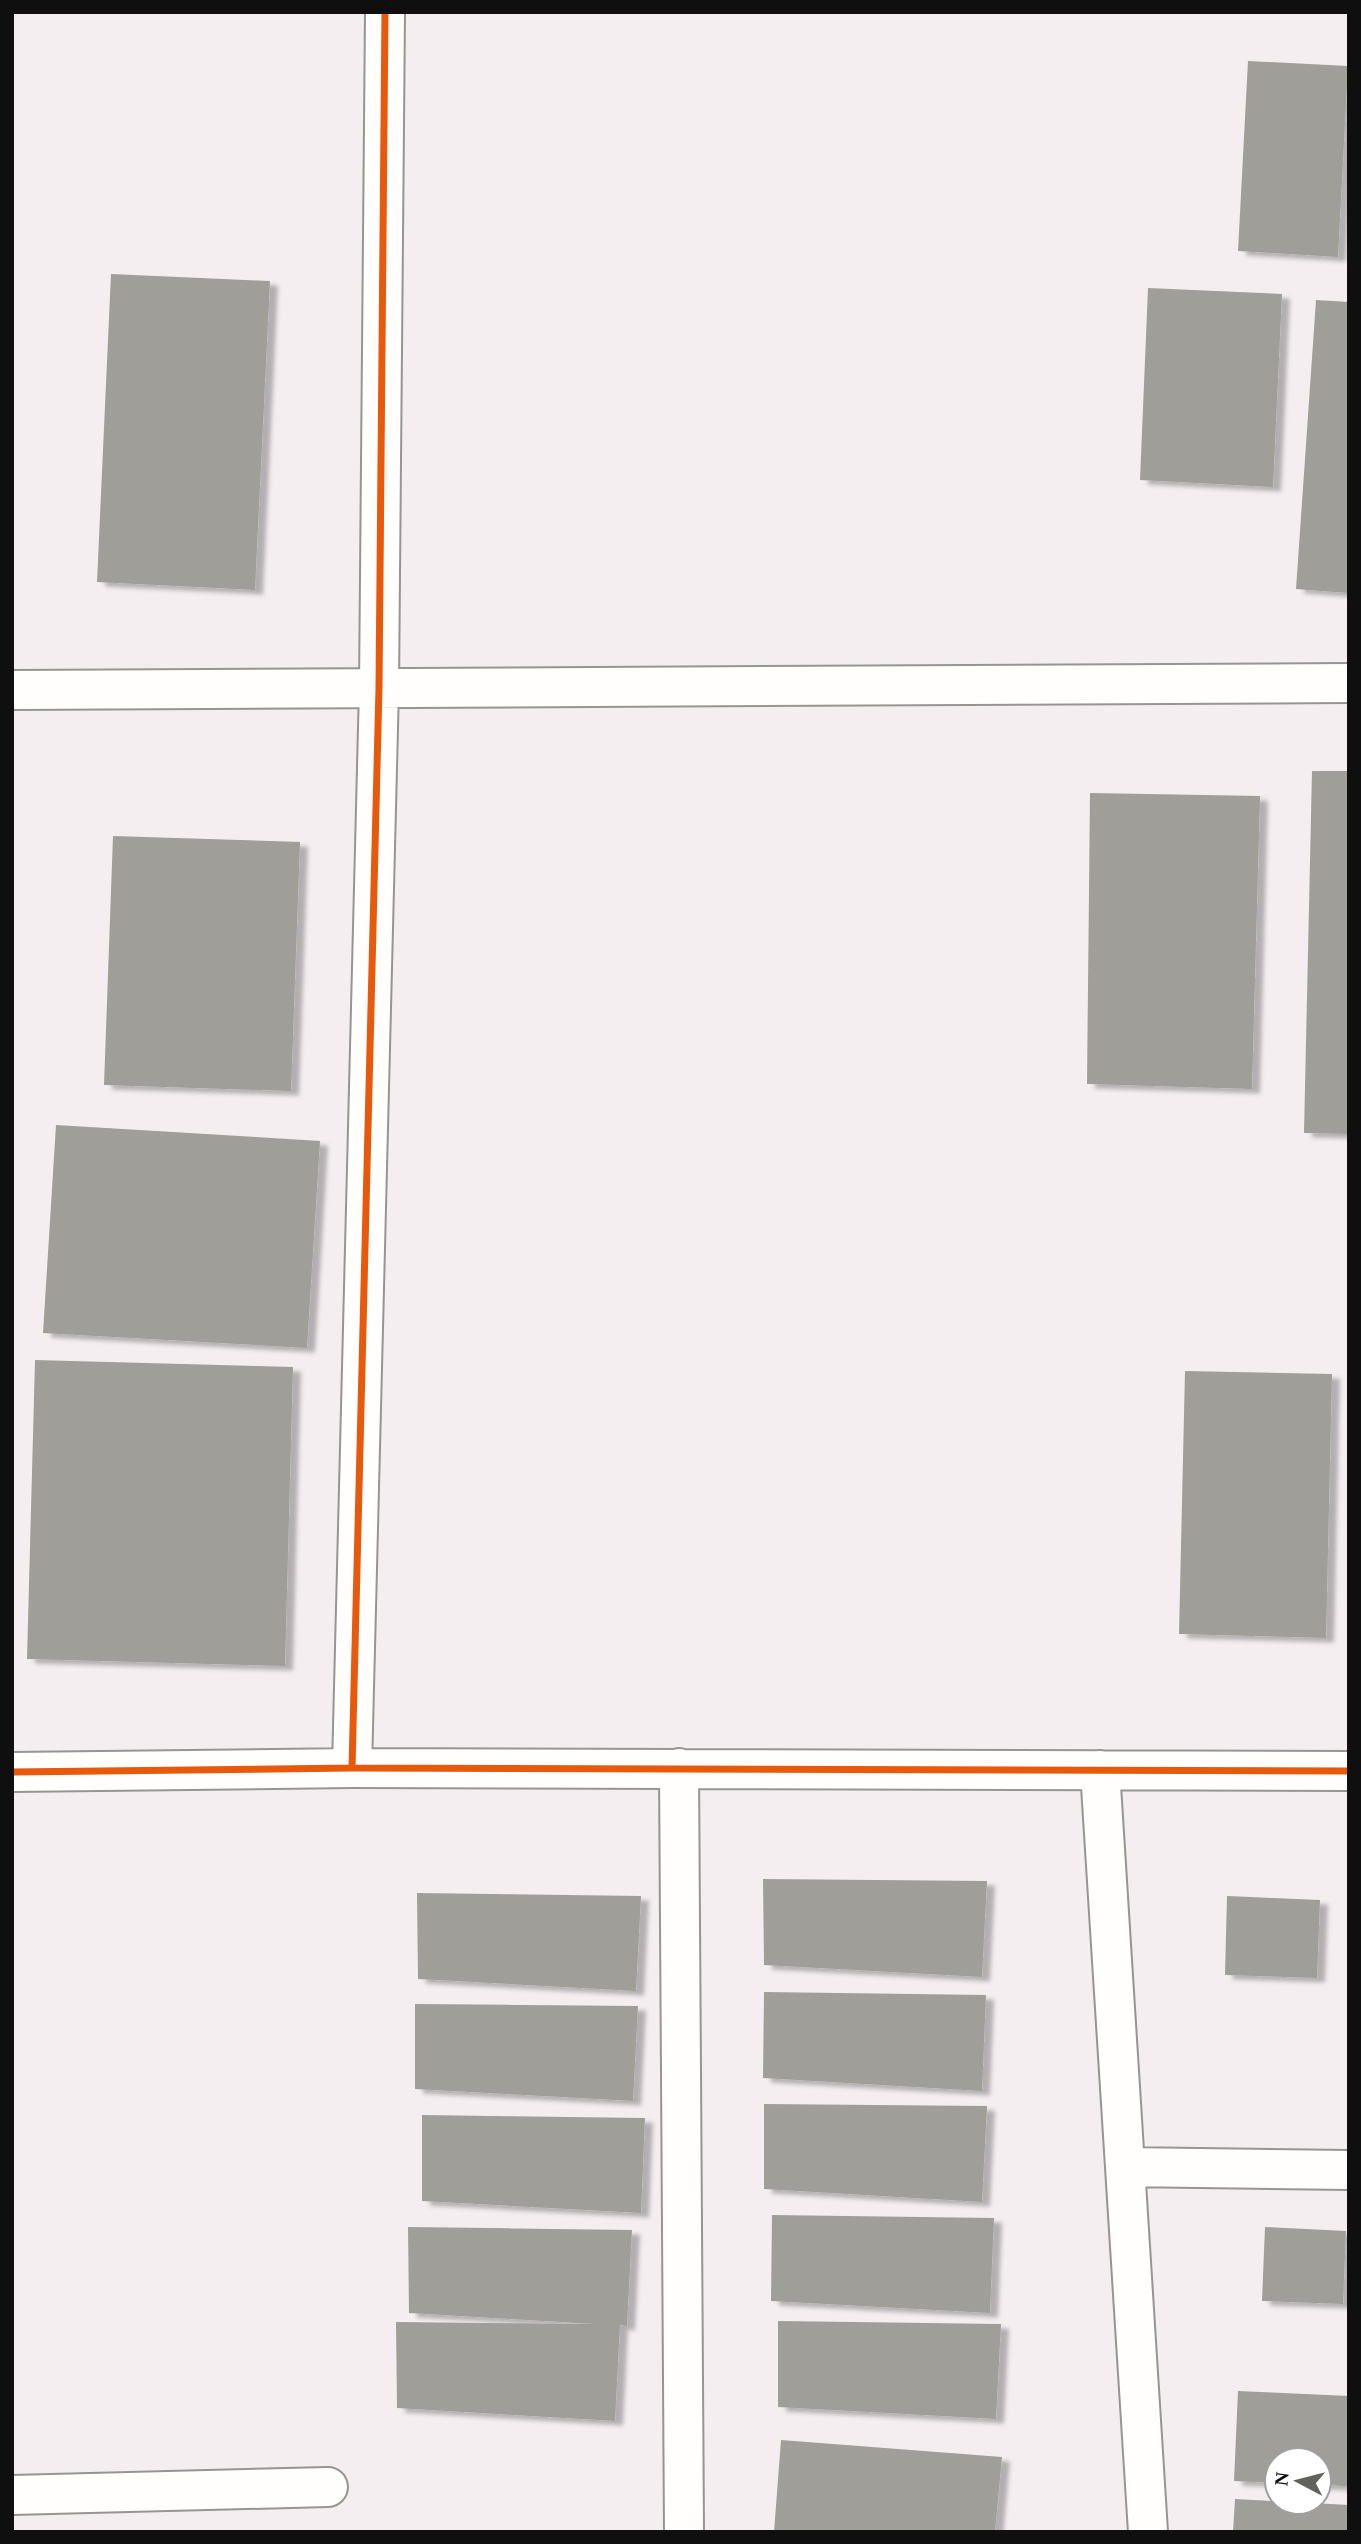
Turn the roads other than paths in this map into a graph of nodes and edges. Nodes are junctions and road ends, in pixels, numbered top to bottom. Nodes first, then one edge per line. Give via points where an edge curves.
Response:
1 (385, 12) edge
2 (1349, 682) edge
3 (379, 688) junction
4 (12, 690) edge
5 (352, 1768) junction
6 (678, 1769) junction
7 (1100, 1770) junction
8 (1349, 1771) edge
9 (12, 1772) edge
10 (1125, 2166) junction
11 (1349, 2170) edge
12 (328, 2487) dead end
13 (12, 2495) edge
14 (684, 2532) edge
15 (1149, 2532) edge

1 - 3 street
2 - 3 street
3 - 4 street
3 - 5 street
5 - 6 street
5 - 9 street
6 - 7 street
6 - 14 street
7 - 8 street
7 - 10 street
10 - 11 street
10 - 15 street
12 - 13 street

